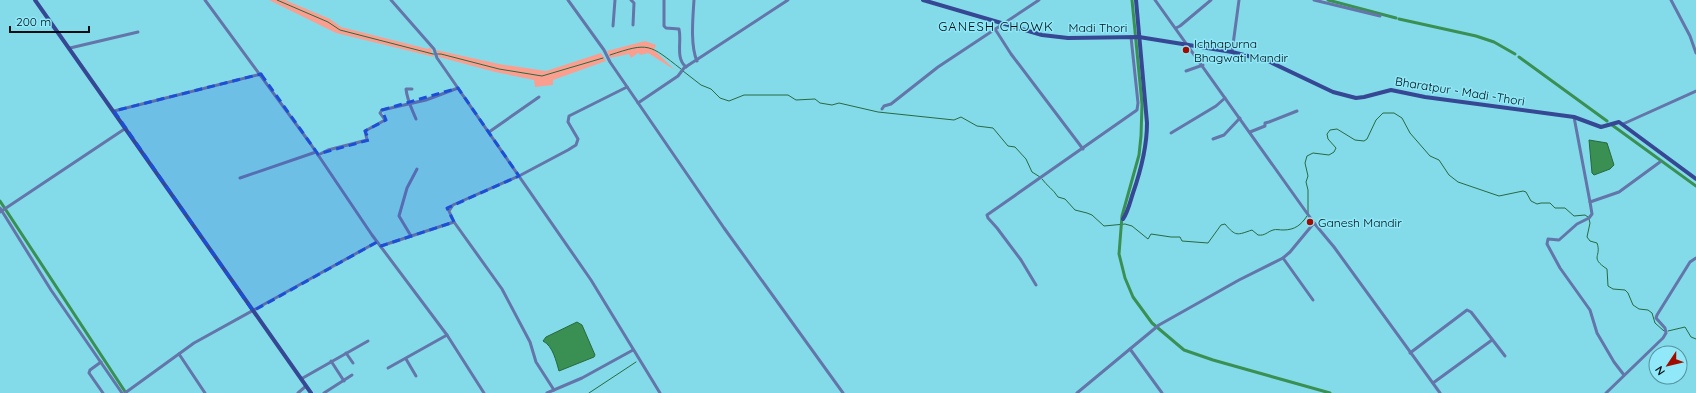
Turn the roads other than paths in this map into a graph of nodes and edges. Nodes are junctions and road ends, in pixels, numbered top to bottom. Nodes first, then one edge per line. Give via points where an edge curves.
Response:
1 (35, 0) edge
2 (204, 0) edge
3 (391, 0) edge
4 (568, 0) edge
5 (615, 0) edge
6 (631, 0) edge
7 (664, 0) edge
8 (694, 0) edge
9 (788, 0) edge
10 (922, 0) edge
11 (1039, 0) edge
12 (1136, 0) edge
13 (1156, 0) edge
14 (1211, 0) edge
15 (1239, 0) edge
16 (1314, 0) edge
17 (1672, 0) edge
18 (1380, 16) dead end
19 (1002, 24) junction
20 (633, 25) dead end
21 (613, 26) dead end
22 (1176, 28) junction
23 (995, 29) junction
24 (138, 32) dead end
25 (1136, 37) junction
26 (1188, 45) junction
27 (70, 48) junction
28 (1232, 52) junction
29 (1696, 53) edge
30 (697, 60) junction
31 (1203, 65) junction
32 (685, 68) junction
33 (1186, 71) dead end
34 (261, 74) junction
35 (627, 87) junction
36 (458, 88) junction
37 (412, 90) dead end
38 (1696, 91) edge
39 (539, 97) dead end
40 (1225, 98) junction
41 (409, 103) junction
42 (638, 103) junction
43 (882, 109) dead end
44 (114, 111) junction
45 (1297, 111) dead end
46 (1574, 117) junction
47 (1240, 118) junction
48 (416, 119) dead end
49 (1623, 124) junction
50 (126, 128) junction
51 (488, 132) junction
52 (1250, 132) junction
53 (1171, 133) dead end
54 (1213, 139) dead end
55 (1083, 149) junction
56 (318, 153) junction
57 (1660, 162) dead end
58 (417, 169) dead end
59 (519, 176) junction
60 (240, 178) dead end
61 (1696, 179) edge
62 (1590, 202) junction
63 (1, 210) edge
64 (1123, 220) dead end
65 (454, 222) junction
66 (1314, 223) junction
67 (411, 236) junction
68 (377, 242) junction
69 (381, 246) junction
70 (1283, 258) junction
71 (1696, 258) edge
72 (1036, 285) dead end
73 (1313, 300) dead end
74 (253, 311) junction
75 (447, 335) junction
76 (1492, 340) junction
77 (368, 341) dead end
78 (1130, 349) junction
79 (633, 350) junction
80 (346, 353) junction
81 (1410, 353) junction
82 (179, 354) junction
83 (1505, 356) dead end
84 (406, 359) junction
85 (331, 361) junction
86 (101, 362) junction
87 (353, 363) dead end
88 (388, 368) dead end
89 (352, 375) dead end
90 (1624, 375) junction
91 (416, 376) dead end
92 (301, 379) junction
93 (344, 381) junction
94 (1432, 383) junction
95 (306, 386) junction
96 (554, 390) junction
97 (103, 393) edge
98 (122, 393) edge
99 (125, 393) edge
100 (205, 393) edge
101 (298, 393) edge
102 (311, 393) edge
103 (324, 393) edge
104 (484, 393) edge
105 (547, 393) edge
106 (660, 393) edge
107 (843, 393) edge
108 (1077, 393) edge
109 (1162, 393) edge
110 (1440, 393) edge
111 (1606, 393) edge

1 - 27 main road
2 - 34 street
3 - 36 street via 434,49 437,58
4 - 35 street
5 - 21 street
6 - 20 street via 634,3
7 - 32 street via 664,26 679,29 680,56
8 - 30 street via 694,52
9 - 30 street
10 - 19 main road, Madi Thori
11 - 19 street
12 - 25 main road
13 - 22 street
14 - 22 street
15 - 28 street
16 - 18 street
17 - 29 street
19 - 23 street
19 - 25 main road, Madi Thori via 1042,35 1068,38
22 - 26 street
23 - 43 street
23 - 55 street
24 - 27 street
25 - 26 main road, Bharatpur - Madi -Thori
25 - 55 street via 1137,110
25 - 64 main road via 1147,140
26 - 28 main road, Bharatpur - Madi -Thori
26 - 31 street
27 - 44 main road
28 - 46 main road, Bharatpur - Madi -Thori via 1268,61 1333,92 1356,98 1391,90
30 - 32 street
31 - 33 street
31 - 40 street
32 - 42 street
34 - 44 street
34 - 56 street
35 - 42 street
35 - 59 street via 569,116 568,122 578,139 576,145
36 - 41 street via 426,100
36 - 51 street
37 - 41 street via 406,89
38 - 49 street
39 - 51 street
40 - 47 street
40 - 53 street
41 - 48 street
41 - 56 street via 382,110 380,112 385,120 365,131 367,140
42 - 107 street
44 - 50 main road
45 - 52 street
46 - 49 main road, Bharatpur - Madi -Thori via 1601,127 1616,122
46 - 62 street
47 - 52 street
47 - 54 street via 1224,135
49 - 61 main road
50 - 63 street
50 - 74 main road
51 - 59 street
52 - 66 street
55 - 72 street via 987,216 1021,260
56 - 60 street
56 - 68 street
57 - 62 street via 1619,192
58 - 67 street via 407,188 399,216
59 - 65 street via 450,208
59 - 79 street via 591,280
62 - 90 street via 1592,214 1589,218 1577,224 1559,240 1548,239 1547,244 1560,268 1590,310 1597,332
63 - 86 street via 53,293
65 - 67 street
65 - 96 street via 502,289 530,342 536,362
66 - 70 street
66 - 81 street
67 - 69 street
68 - 69 street
68 - 74 street
69 - 75 street
70 - 73 street
70 - 78 street via 1156,327
71 - 90 street via 1690,262 1656,318 1665,328 1663,338
74 - 82 street
74 - 92 main road
75 - 84 street
75 - 104 street
76 - 81 street via 1467,310
76 - 83 street
76 - 94 street
77 - 80 street
78 - 108 street
78 - 109 street
79 - 96 street
79 - 106 street
80 - 85 street
80 - 87 street
81 - 94 street
82 - 99 street
82 - 100 street
84 - 88 street
84 - 91 street
85 - 92 street
85 - 93 street
86 - 97 street via 89,373
86 - 98 street
89 - 93 street
90 - 111 street
92 - 95 main road
93 - 103 street
94 - 110 street
95 - 101 street
95 - 102 main road
96 - 105 street

